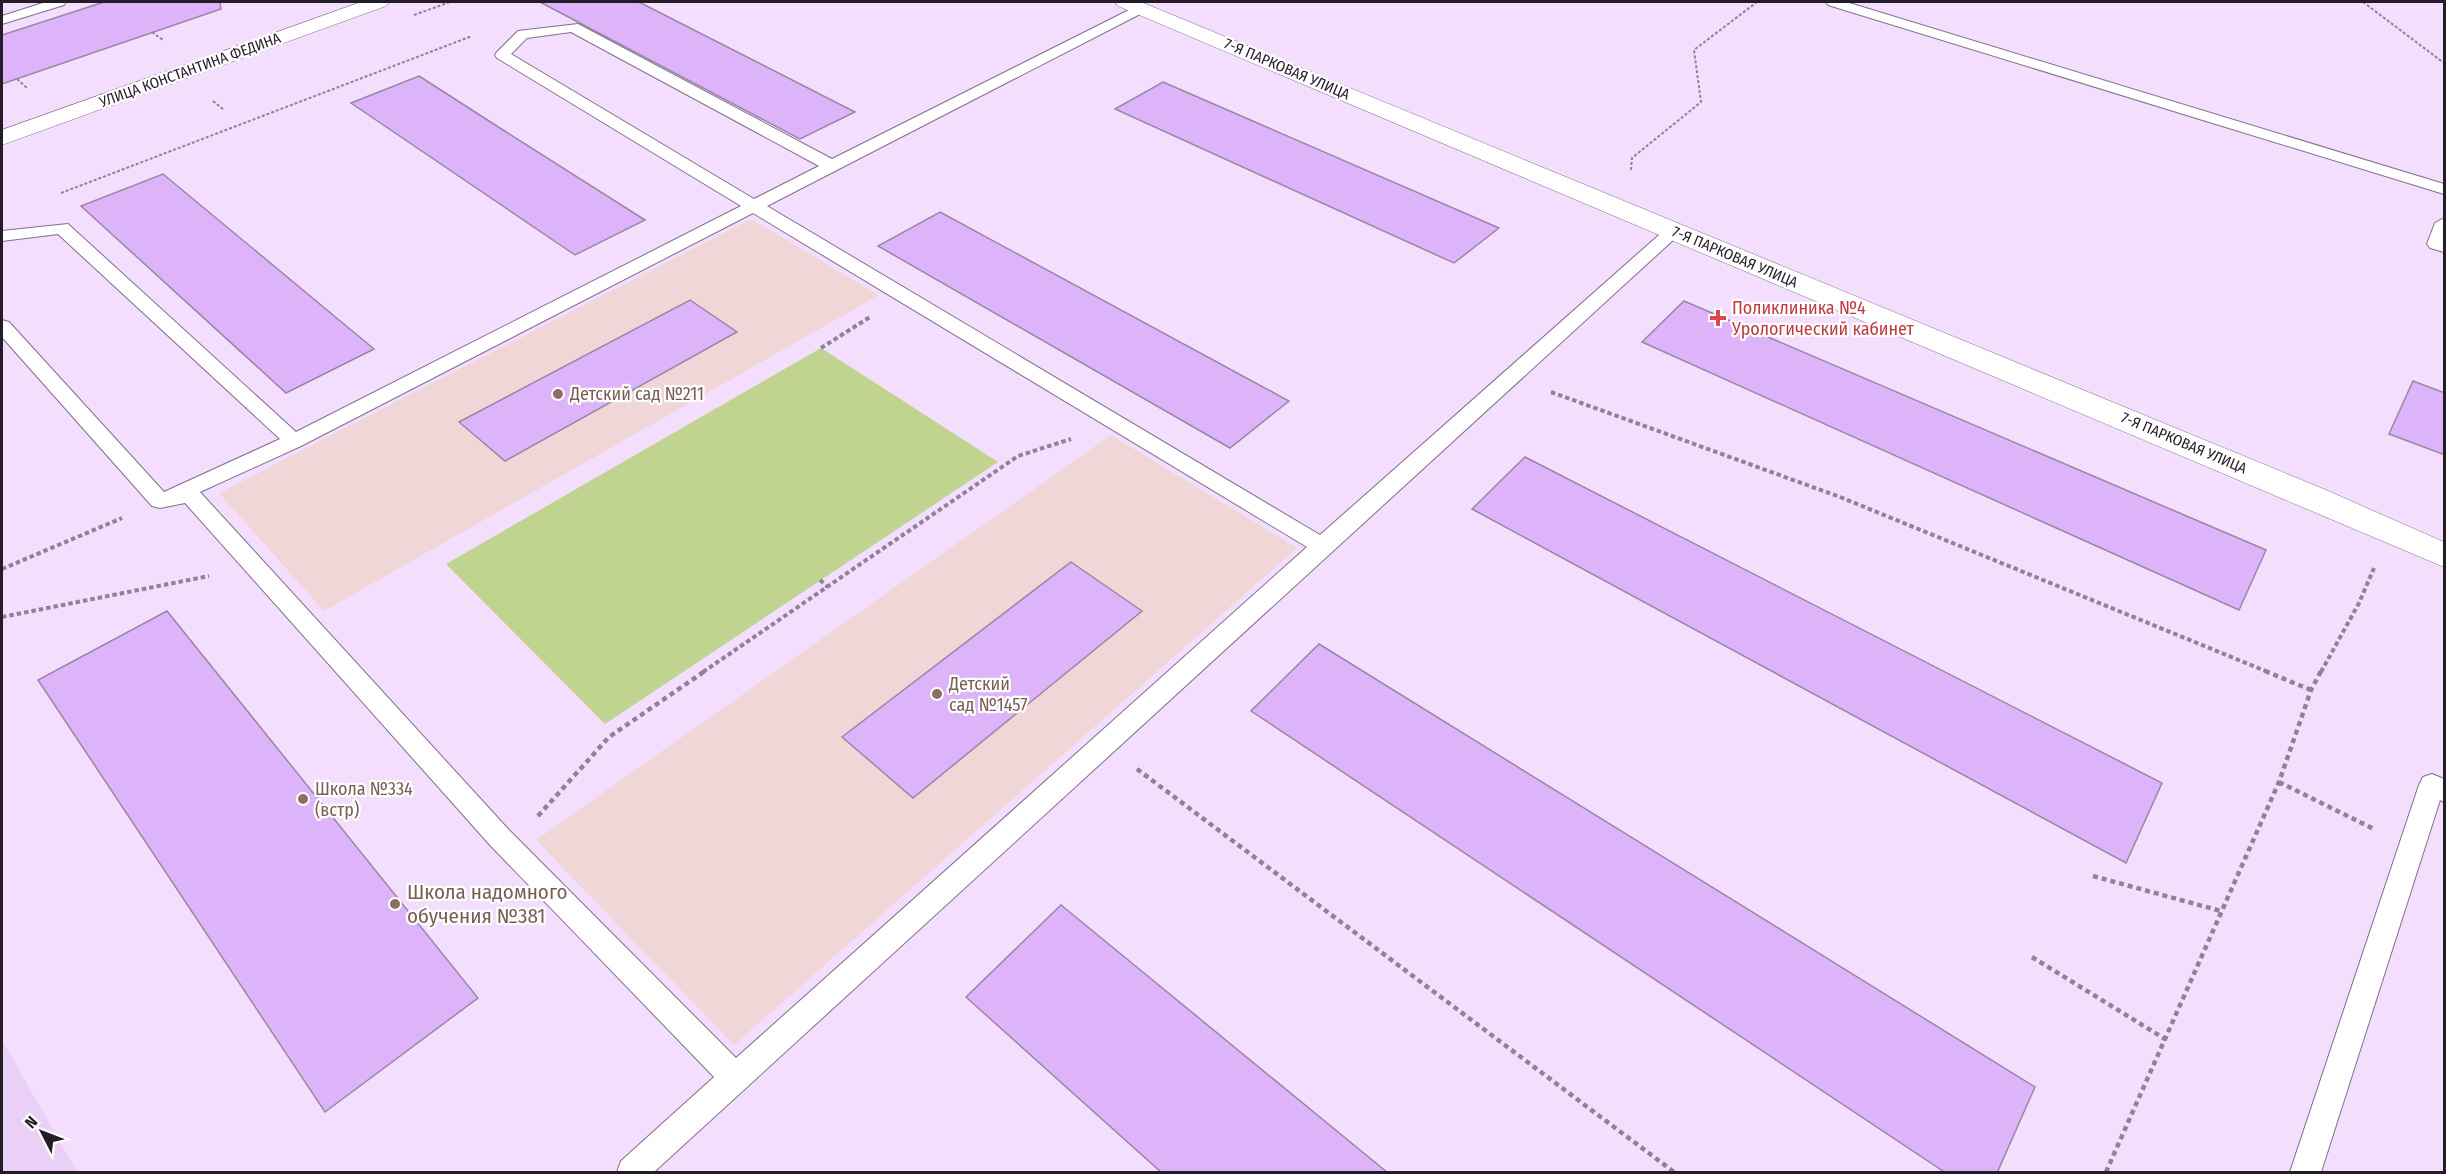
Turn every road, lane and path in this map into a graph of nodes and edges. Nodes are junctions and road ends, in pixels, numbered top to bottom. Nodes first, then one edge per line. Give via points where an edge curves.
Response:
1 (59, 2) edge
2 (379, 2) edge
3 (1757, 2) edge
4 (1833, 2) edge
5 (2364, 2) edge
6 (1133, 5) edge
7 (2, 20) edge
8 (475, 35) dead end
9 (2445, 63) edge
10 (2, 138) edge
11 (832, 166) junction
12 (2445, 189) edge
13 (57, 195) dead end
14 (754, 206) junction
15 (1627, 212) junction
16 (2445, 223) edge
17 (1674, 231) junction
18 (2, 236) edge
19 (2445, 247) edge
20 (903, 295) junction
21 (2, 326) edge
22 (821, 348) dead end
23 (1545, 390) dead end
24 (1117, 424) junction
25 (294, 441) junction
26 (160, 501) junction
27 (1322, 546) junction
28 (2445, 555) edge
29 (247, 556) junction
30 (2377, 560) dead end
31 (2, 569) edge
32 (820, 580) dead end
33 (828, 587) junction
34 (2, 616) edge
35 (2311, 690) junction
36 (1137, 769) dead end
37 (2279, 782) junction
38 (2445, 792) edge
39 (2349, 816) dead end
40 (509, 848) junction
41 (2093, 876) dead end
42 (2221, 911) junction
43 (2032, 957) dead end
44 (2165, 1039) junction
45 (735, 1078) junction
46 (632, 1173) edge
47 (1674, 1173) edge
48 (2106, 1173) edge
49 (2305, 1173) edge

1 - 7 lane
2 - 10 street, УЛИЦА КОНСТАНТИНА ФЕДИНА
3 - 15 path via 1694,51 1701,102 1632,158
4 - 12 lane
5 - 9 path
6 - 11 lane
6 - 15 street, 7-Я ПАРКОВАЯ УЛИЦА
8 - 13 path
11 - 14 lane
11 - 14 lane via 573,27 523,34 502,55
14 - 20 lane
14 - 25 lane
15 - 17 street, 7-Я ПАРКОВАЯ УЛИЦА
16 - 19 lane via 2436,244
17 - 27 lane
17 - 28 street, 7-Я ПАРКОВАЯ УЛИЦА
18 - 25 lane via 62,228
20 - 22 path
20 - 24 lane
21 - 26 lane
23 - 35 path via 1840,497
24 - 27 lane
24 - 33 path via 1018,456
25 - 26 lane
26 - 29 lane via 190,495
26 - 31 path
27 - 45 lane
29 - 34 path via 209,576
29 - 40 lane
30 - 35 path via 2359,603
32 - 33 path
33 - 40 path via 609,737
35 - 37 path
36 - 47 path
37 - 39 path
37 - 42 path
38 - 49 lane via 2432,785
40 - 45 lane
41 - 42 path
42 - 44 path
43 - 44 path
44 - 48 path
45 - 46 lane

